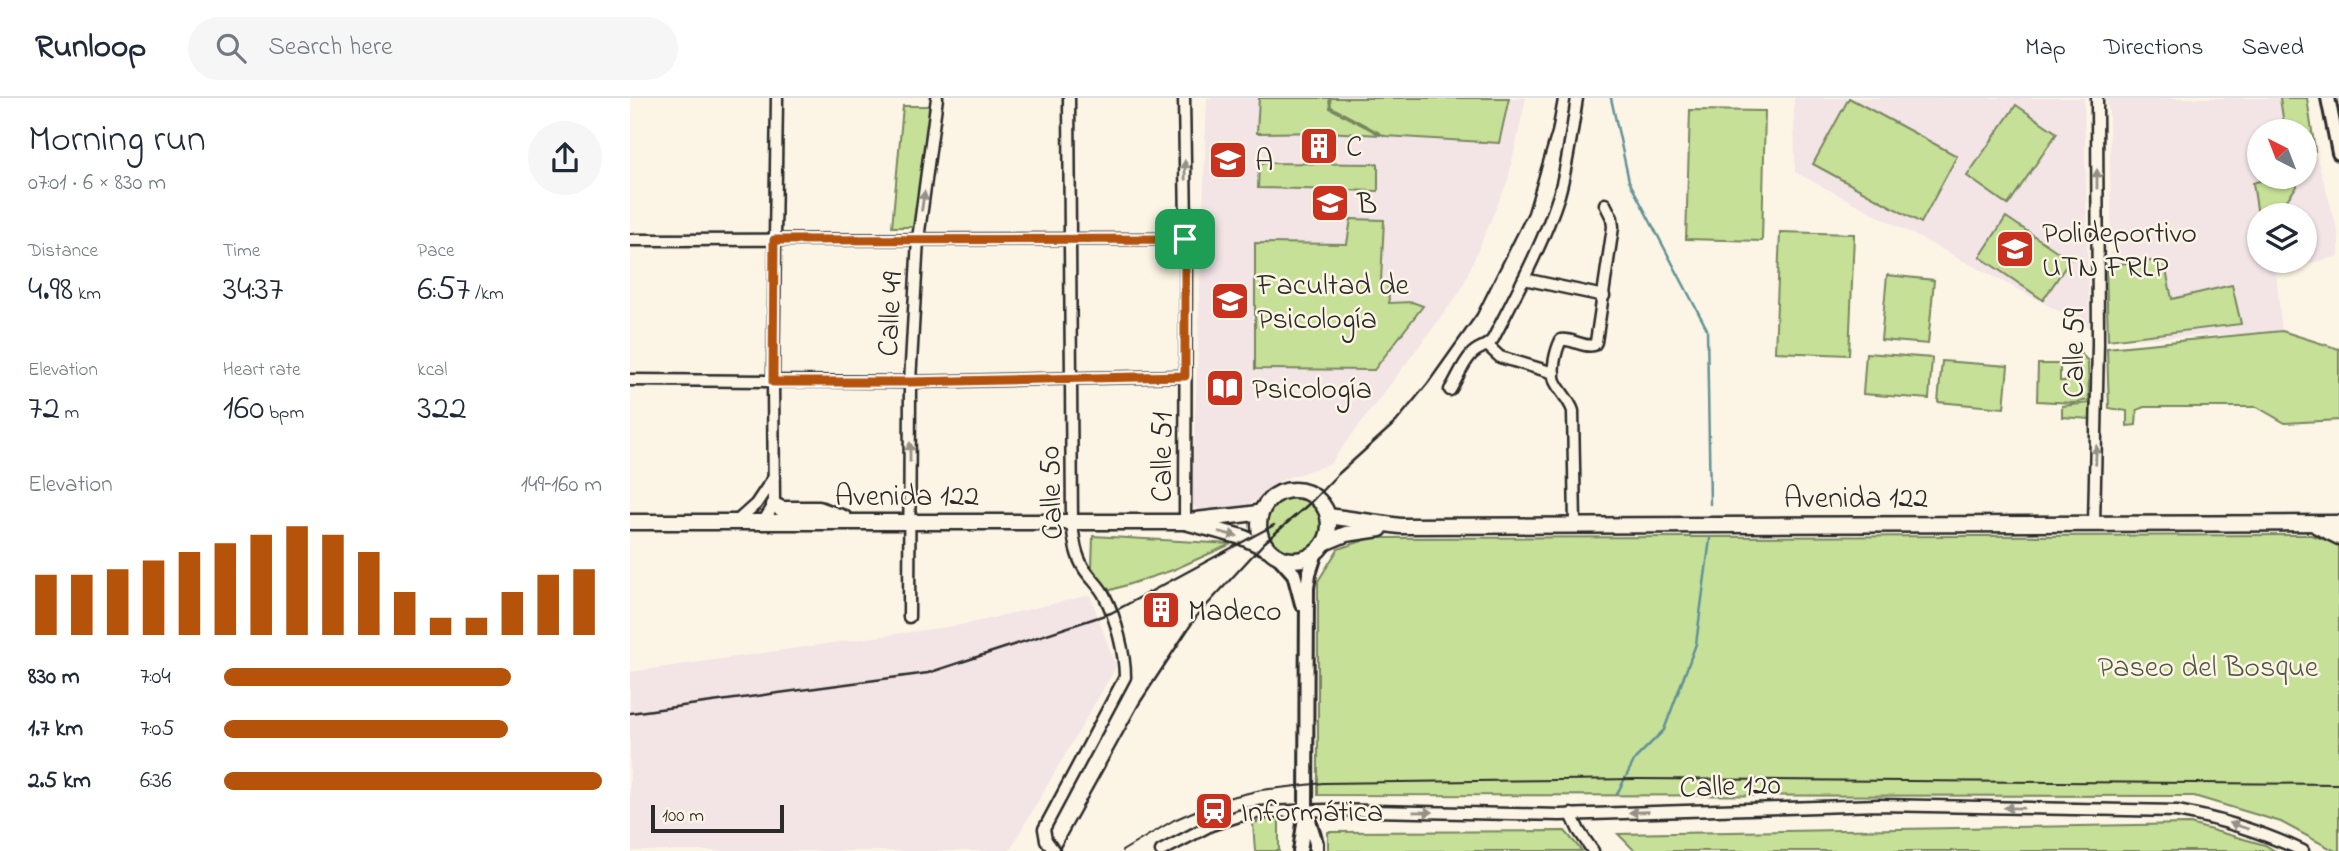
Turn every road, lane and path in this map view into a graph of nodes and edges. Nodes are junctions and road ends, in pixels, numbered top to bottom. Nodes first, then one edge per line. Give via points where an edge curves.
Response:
1 (776, 98) edge
2 (937, 98) edge
3 (1069, 98) edge
4 (1184, 98) edge
5 (1577, 98) edge
6 (2097, 98) edge
7 (2328, 98) edge
8 (2339, 153) edge
9 (1605, 204) dead end
10 (918, 239) junction
11 (1072, 239) junction
12 (1185, 239) junction
13 (630, 240) edge
14 (774, 240) junction
15 (1524, 279) junction
16 (1604, 296) junction
17 (1488, 346) junction
18 (1554, 373) junction
19 (1185, 376) junction
20 (1071, 377) junction
21 (630, 380) edge
22 (773, 382) junction
23 (910, 382) junction
24 (1450, 390) dead end
25 (774, 477) junction
26 (774, 505) junction
27 (1261, 512) junction
28 (1328, 516) junction
29 (737, 521) junction
30 (910, 521) junction
31 (630, 522) edge
32 (763, 522) junction
33 (855, 522) junction
34 (1072, 523) junction
35 (1185, 523) junction
36 (2339, 523) edge
37 (1575, 524) junction
38 (2094, 524) junction
39 (2312, 524) junction
40 (1399, 526) junction
41 (2339, 537) edge
42 (1320, 547) junction
43 (1274, 553) junction
44 (909, 617) dead end
45 (1306, 621) junction
46 (1306, 810) junction
47 (1565, 814) junction
48 (1054, 851) edge
49 (1161, 851) edge
50 (1300, 851) edge
51 (1316, 851) edge
52 (1593, 851) edge
53 (2303, 851) edge

1 - 14 street
10 -> 2 street, Calle 49
3 - 11 street, Calle 50
12 -> 4 street, Calle 51
5 - 15 street via 1558,198
38 -> 6 street, Calle 59
7 - 8 main road
9 - 16 street via 1613,227
10 - 11 street
10 - 14 street
10 - 23 street, Calle 49
11 - 12 street
11 - 20 street, Calle 50
12 - 19 street, Calle 51
13 - 14 street
14 - 22 street
15 - 16 street
15 - 17 street
16 - 18 street via 1594,345 1560,340
17 - 18 street via 1500,358
17 - 24 street via 1470,356
18 - 37 street via 1573,411
19 - 20 street
19 - 35 street, Calle 51
20 - 23 street
20 - 34 street, Calle 50
21 - 22 street
22 - 23 street
22 - 25 street
30 -> 23 street, Calle 49
25 - 26 street
25 - 29 street via 756,504
26 - 32 street
26 - 33 highway via 819,509
27 - 28 highway via 1269,500 1294,490 1316,497
27 - 35 highway, Avenida 122
27 - 43 highway via 1260,533
28 - 40 highway, Avenida 122
28 - 42 highway
29 - 31 highway, Avenida 122
29 - 32 highway, Avenida 122
30 - 33 highway, Avenida 122
30 - 34 highway, Avenida 122
30 - 44 street, Calle 49
32 - 33 highway, Avenida 122
34 - 35 highway, Avenida 122
34 - 48 street, Calle 50 via 1076,552 1105,595 1125,662 1125,677 1044,828
35 -> 43 highway, Avenida 122 via 1242,537
36 - 39 highway, Avenida 122
37 - 38 highway, Avenida 122
37 - 40 highway, Avenida 122
38 - 39 highway, Avenida 122
39 - 41 highway, Avenida 122
40 - 42 highway, Avenida 122 via 1346,534
42 - 43 highway via 1291,560
42 - 45 main road via 1309,574
43 - 45 main road via 1294,574
45 - 46 main road
46 -> 47 street, Calle 120
46 - 49 street, Calle 120 via 1239,816
46 - 50 main road
46 - 51 main road
47 - 52 street
53 -> 47 street, Calle 120 via 2216,818 2177,811 1879,805

